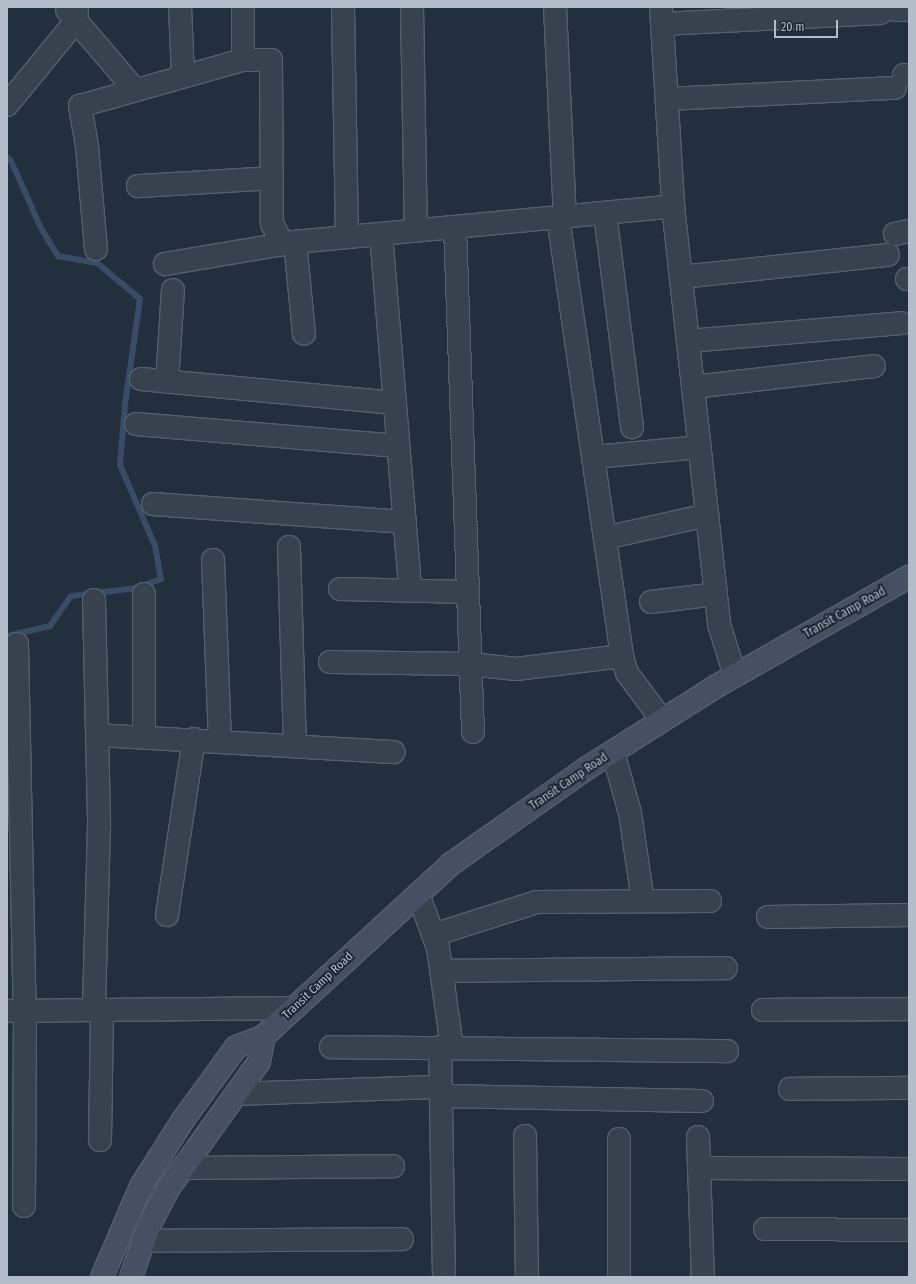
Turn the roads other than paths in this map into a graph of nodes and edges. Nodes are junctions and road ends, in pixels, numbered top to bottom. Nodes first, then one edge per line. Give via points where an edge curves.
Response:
1 (180, 7) edge
2 (243, 7) edge
3 (343, 7) edge
4 (412, 7) edge
5 (555, 7) edge
6 (895, 11) edge
7 (72, 12) edge
8 (662, 16) edge
9 (243, 60) junction
10 (183, 76) junction
11 (903, 80) edge
12 (135, 90) junction
13 (667, 100) junction
14 (7, 105) edge
15 (272, 178) junction
16 (138, 186) dead end
17 (673, 206) junction
18 (605, 213) junction
19 (561, 217) junction
20 (455, 227) junction
21 (416, 231) junction
22 (382, 234) junction
23 (347, 237) junction
24 (289, 243) junction
25 (96, 249) dead end
26 (888, 255) dead end
27 (165, 264) dead end
28 (680, 277) junction
29 (173, 290) dead end
30 (901, 323) dead end
31 (304, 334) dead end
32 (688, 341) junction
33 (874, 366) dead end
34 (141, 379) dead end
35 (167, 382) junction
36 (693, 387) junction
37 (395, 403) junction
38 (136, 424) dead end
39 (632, 427) dead end
40 (398, 446) junction
41 (699, 447) junction
42 (594, 457) junction
43 (153, 504) dead end
44 (707, 515) junction
45 (404, 522) junction
46 (605, 538) junction
47 (289, 547) dead end
48 (213, 560) dead end
49 (909, 577) edge
50 (340, 589) dead end
51 (410, 590) junction
52 (468, 592) junction
53 (144, 594) dead end
54 (716, 594) junction
55 (94, 600) dead end
56 (651, 602) dead end
57 (17, 644) dead end
58 (622, 656) junction
59 (330, 662) dead end
60 (470, 664) junction
61 (735, 676) junction
62 (662, 720) junction
63 (473, 732) dead end
64 (97, 735) junction
65 (144, 737) junction
66 (194, 739) junction
67 (220, 741) junction
68 (296, 746) junction
69 (394, 752) dead end
70 (613, 752) junction
71 (418, 894) junction
72 (644, 901) junction
73 (710, 901) dead end
74 (167, 915) dead end
75 (909, 915) edge
76 (768, 917) dead end
77 (433, 935) junction
78 (726, 968) dead end
79 (442, 971) junction
80 (293, 1008) junction
81 (909, 1009) edge
82 (98, 1010) junction
83 (763, 1010) dead end
84 (16, 1011) edge
85 (264, 1036) junction
86 (331, 1047) dead end
87 (446, 1048) junction
88 (727, 1051) dead end
89 (909, 1088) edge
90 (790, 1089) dead end
91 (441, 1091) junction
92 (236, 1094) junction
93 (702, 1100) dead end
94 (525, 1136) dead end
95 (698, 1137) dead end
96 (619, 1139) dead end
97 (100, 1140) dead end
98 (393, 1166) dead end
99 (183, 1168) junction
100 (699, 1168) junction
101 (909, 1169) edge
102 (24, 1206) dead end
103 (765, 1229) dead end
104 (909, 1230) edge
105 (402, 1239) dead end
106 (143, 1241) junction
107 (102, 1277) edge
108 (131, 1277) edge
109 (444, 1277) edge
110 (527, 1277) edge
111 (619, 1277) edge
112 (703, 1277) edge

1 - 10 street
2 - 9 street
3 - 23 street
4 - 21 street
5 - 19 street
6 - 8 street
7 - 12 street
7 - 14 street
8 - 13 street
9 - 10 street
9 - 15 street via 271,60
10 - 12 street
11 - 13 street
12 - 25 street via 80,106 87,146
13 - 17 street
15 - 16 street
15 - 24 street via 272,224
17 - 18 street
17 - 28 street
18 - 19 street
18 - 39 street
19 - 20 street
19 - 42 street
20 - 21 street
20 - 52 street
21 - 22 street
22 - 23 street
22 - 37 street
23 - 24 street
24 - 27 street
24 - 31 street
26 - 28 street
28 - 32 street
29 - 35 street
30 - 32 street
32 - 36 street
33 - 36 street
34 - 35 street
35 - 37 street
36 - 41 street
37 - 40 street
38 - 40 street
40 - 45 street
41 - 42 street
41 - 44 street
42 - 46 street
43 - 45 street
44 - 46 street
44 - 54 street
45 - 51 street
46 - 58 street
47 - 68 street
48 - 67 street
49 - 61 main road, Transit Camp Road
50 - 51 street
51 - 52 street
52 - 60 street
53 - 65 street
54 - 56 street
54 - 61 street via 719,624
55 - 64 street
57 - 84 street
58 - 60 street via 516,669
58 - 62 street via 626,673
59 - 60 street
60 - 63 street
61 - 62 main road, Transit Camp Road
62 - 70 main road, Transit Camp Road
64 - 65 street
64 - 82 street
65 - 66 street
66 - 67 street
66 - 74 street
67 - 68 street
68 - 69 street
70 - 71 main road, Transit Camp Road via 451,864
70 - 72 street via 630,813
71 - 77 street
71 - 80 main road, Transit Camp Road
72 - 73 street
72 - 77 street via 537,902
75 - 76 street
77 - 79 street
78 - 79 street
79 - 87 street
80 - 82 street
80 - 85 main road, Transit Camp Road
81 - 83 street
82 - 84 street
82 - 97 street
84 - 102 street
85 - 92 main road via 259,1062
85 - 107 main road, Transit Camp Road via 236,1047 183,1120 141,1186
86 - 87 street
87 - 88 street
87 - 91 street
89 - 90 street
91 - 92 street
91 - 93 street
91 - 109 street
92 - 99 main road
94 - 110 street
95 - 100 street
96 - 111 street
98 - 99 street
99 - 106 main road via 168,1189
100 - 101 street
100 - 112 street
103 - 104 street
105 - 106 street
106 - 108 main road

